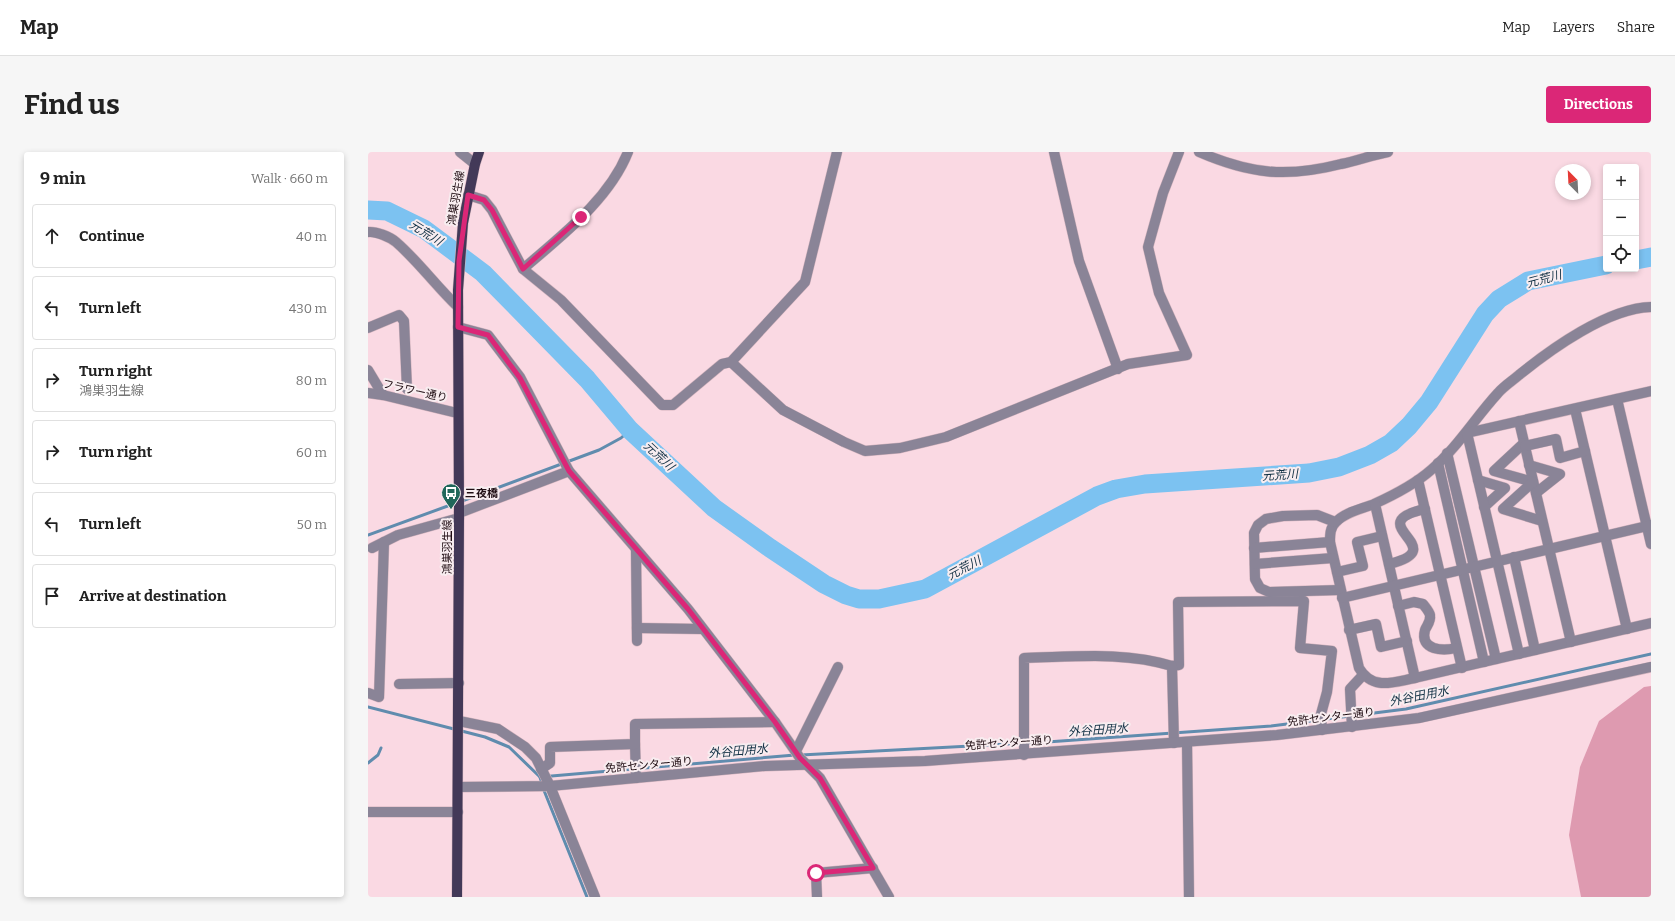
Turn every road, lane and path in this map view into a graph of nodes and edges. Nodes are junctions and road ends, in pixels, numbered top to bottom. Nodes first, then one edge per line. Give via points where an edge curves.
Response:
1 (460, 152) edge
2 (479, 152) edge
3 (628, 152) edge
4 (837, 152) edge
5 (1054, 152) edge
6 (1179, 152) edge
7 (1199, 152) edge
8 (1388, 152) edge
9 (474, 164) junction
10 (468, 195) junction
11 (368, 232) edge
12 (523, 269) junction
13 (458, 307) junction
14 (1651, 307) edge
15 (458, 327) junction
16 (368, 328) edge
17 (731, 362) junction
18 (1118, 369) junction
19 (368, 370) edge
20 (407, 389) dead end
21 (1651, 391) edge
22 (368, 393) edge
23 (383, 395) junction
24 (1617, 399) junction
25 (1575, 409) junction
26 (458, 413) junction
27 (1519, 421) junction
28 (1467, 433) junction
29 (1525, 445) junction
30 (1585, 452) junction
31 (1447, 453) junction
32 (1438, 463) junction
33 (1529, 465) junction
34 (569, 471) junction
35 (1418, 480) junction
36 (1478, 480) junction
37 (1533, 482) junction
38 (1536, 492) junction
39 (1375, 504) junction
40 (1484, 507) junction
41 (1425, 510) junction
42 (459, 515) junction
43 (1542, 521) junction
44 (1335, 522) junction
45 (1649, 525) edge
46 (1382, 536) junction
47 (1605, 536) junction
48 (384, 542) junction
49 (1330, 542) junction
50 (1651, 544) edge
51 (372, 548) dead end
52 (1254, 548) junction
53 (1549, 549) junction
54 (636, 550) junction
55 (1514, 557) junction
56 (1333, 558) junction
57 (1497, 561) junction
58 (1255, 564) junction
59 (1389, 564) junction
60 (1474, 567) junction
61 (1463, 570) junction
62 (1336, 572) junction
63 (1440, 575) junction
64 (1394, 586) junction
65 (1341, 594) junction
66 (1398, 606) junction
67 (1651, 624) edge
68 (637, 628) junction
69 (702, 629) junction
70 (1627, 629) junction
71 (1349, 630) junction
72 (637, 641) dead end
73 (1406, 641) junction
74 (1571, 642) junction
75 (1456, 648) junction
76 (1535, 650) junction
77 (1519, 654) junction
78 (1496, 659) junction
79 (1484, 662) junction
80 (1172, 666) junction
81 (838, 667) dead end
82 (1651, 667) edge
83 (1462, 668) junction
84 (1363, 675) junction
85 (1415, 678) junction
86 (459, 683) junction
87 (399, 684) dead end
88 (368, 693) edge
89 (458, 721) junction
90 (775, 722) junction
91 (1352, 728) junction
92 (1322, 730) junction
93 (1187, 742) junction
94 (1174, 743) junction
95 (635, 744) junction
96 (796, 751) junction
97 (1024, 755) junction
98 (808, 764) junction
99 (541, 769) junction
100 (636, 778) junction
101 (550, 786) junction
102 (458, 787) junction
103 (368, 812) edge
104 (458, 812) junction
105 (873, 868) junction
106 (457, 897) edge
107 (595, 897) edge
108 (817, 897) edge
109 (889, 897) edge
110 (1189, 897) edge

1 - 9 street
2 - 9 main road, 鴻巣羽生線
3 - 12 street via 607,188 581,217
4 - 17 street via 805,282
5 - 18 street via 1079,261
6 - 18 street via 1163,193 1148,247 1159,293 1187,355 1128,364
7 - 8 street via 1251,170 1276,173 1312,170
9 - 10 main road, 鴻巣羽生線
10 - 12 street via 484,200 492,210
10 - 13 main road, 鴻巣羽生線 via 463,223
11 - 13 street via 373,231 395,241
12 - 17 street via 561,300 662,405 673,405 722,364
13 - 15 main road, 鴻巣羽生線
14 - 28 street via 1642,307 1605,319 1570,337 1498,392
15 - 26 main road, 鴻巣羽生線
15 - 34 street via 488,335 520,378
16 - 20 street via 399,315 404,321
17 - 18 street via 783,410 844,442 865,450 900,448 946,437
19 - 23 street
21 - 24 street
22 - 23 street, フラワー通り
23 - 26 street, フラワー通り
24 - 25 street
24 - 45 street
25 - 27 street
25 - 30 street
26 - 42 main road, 鴻巣羽生線
27 - 28 street
27 - 29 street
28 - 31 street
28 - 36 street
29 - 30 street via 1556,439 1560,458
29 - 33 street
29 - 37 street via 1494,471
30 - 47 street
31 - 32 street
31 - 60 street
32 - 35 street
32 - 61 street
33 - 37 street
33 - 38 street via 1560,474
34 - 42 street
34 - 54 street
35 - 39 street
35 - 41 street
36 - 40 street
36 - 40 street via 1505,488
37 - 38 street
37 - 43 street via 1503,509
38 - 43 street
39 - 44 street
39 - 46 street
40 - 57 street
41 - 59 street via 1405,515 1401,520 1402,532 1412,541 1413,548 1411,555 1406,559
41 - 63 street
42 - 48 street
42 - 86 main road, 鴻巣羽生線
43 - 53 street
44 - 49 street via 1330,532
44 - 52 street via 1317,515 1266,519 1258,525 1254,533
45 - 47 street
45 - 50 street
46 - 59 street
46 - 62 street via 1357,542 1362,566
47 - 53 street
47 - 70 street
48 - 51 street
48 - 88 street via 379,697
49 - 52 street
49 - 56 street
52 - 58 street
53 - 55 street
53 - 74 street
54 - 68 street
54 - 69 street
55 - 57 street
55 - 76 street
56 - 58 street
56 - 62 street
57 - 60 street
57 - 77 street
58 - 65 street via 1255,579 1260,588 1269,592
59 - 64 street
60 - 61 street
60 - 78 street
61 - 63 street
61 - 79 street
62 - 65 street
63 - 64 street
63 - 75 street
64 - 65 street
64 - 66 street
65 - 71 street
66 - 73 street
66 - 75 street via 1414,602 1423,604 1430,616 1425,630 1425,639 1429,646 1442,651
67 - 70 street
68 - 69 street
68 - 72 street
69 - 90 street
70 - 74 street
71 - 73 street via 1376,624 1381,647
71 - 84 street
73 - 85 street
74 - 76 street
75 - 83 street
76 - 77 street
77 - 78 street
78 - 79 street
79 - 83 street
80 - 92 street via 1179,665 1178,602 1304,601 1300,648 1332,651 1327,692 1321,714
80 - 94 street
80 - 97 street via 1154,660 1125,656 1024,658
81 - 96 street
82 - 91 street, 免許センター通り via 1425,717
83 - 85 street
84 - 85 street via 1372,682 1379,683
84 - 91 street via 1350,689
86 - 87 street
86 - 89 main road, 鴻巣羽生線
89 - 99 street via 498,729 525,747 536,758
89 - 102 main road, 鴻巣羽生線
90 - 95 street via 635,724
90 - 96 street
91 - 92 street, 免許センター通り
92 - 93 street, 免許センター通り
93 - 94 street, 免許センター通り
93 - 110 street
94 - 97 street, 免許センター通り
95 - 99 street via 550,747 550,763
95 - 100 street
96 - 98 street
97 - 98 street, 免許センター通り
98 - 100 street, 免許センター通り
98 - 105 street via 820,778
99 - 101 street
100 - 101 street, 免許センター通り
101 - 102 street, 免許センター通り
101 - 107 street
102 - 104 main road, 鴻巣羽生線
103 - 104 street
104 - 106 main road, 鴻巣羽生線
105 - 108 street via 816,873
105 - 109 street

